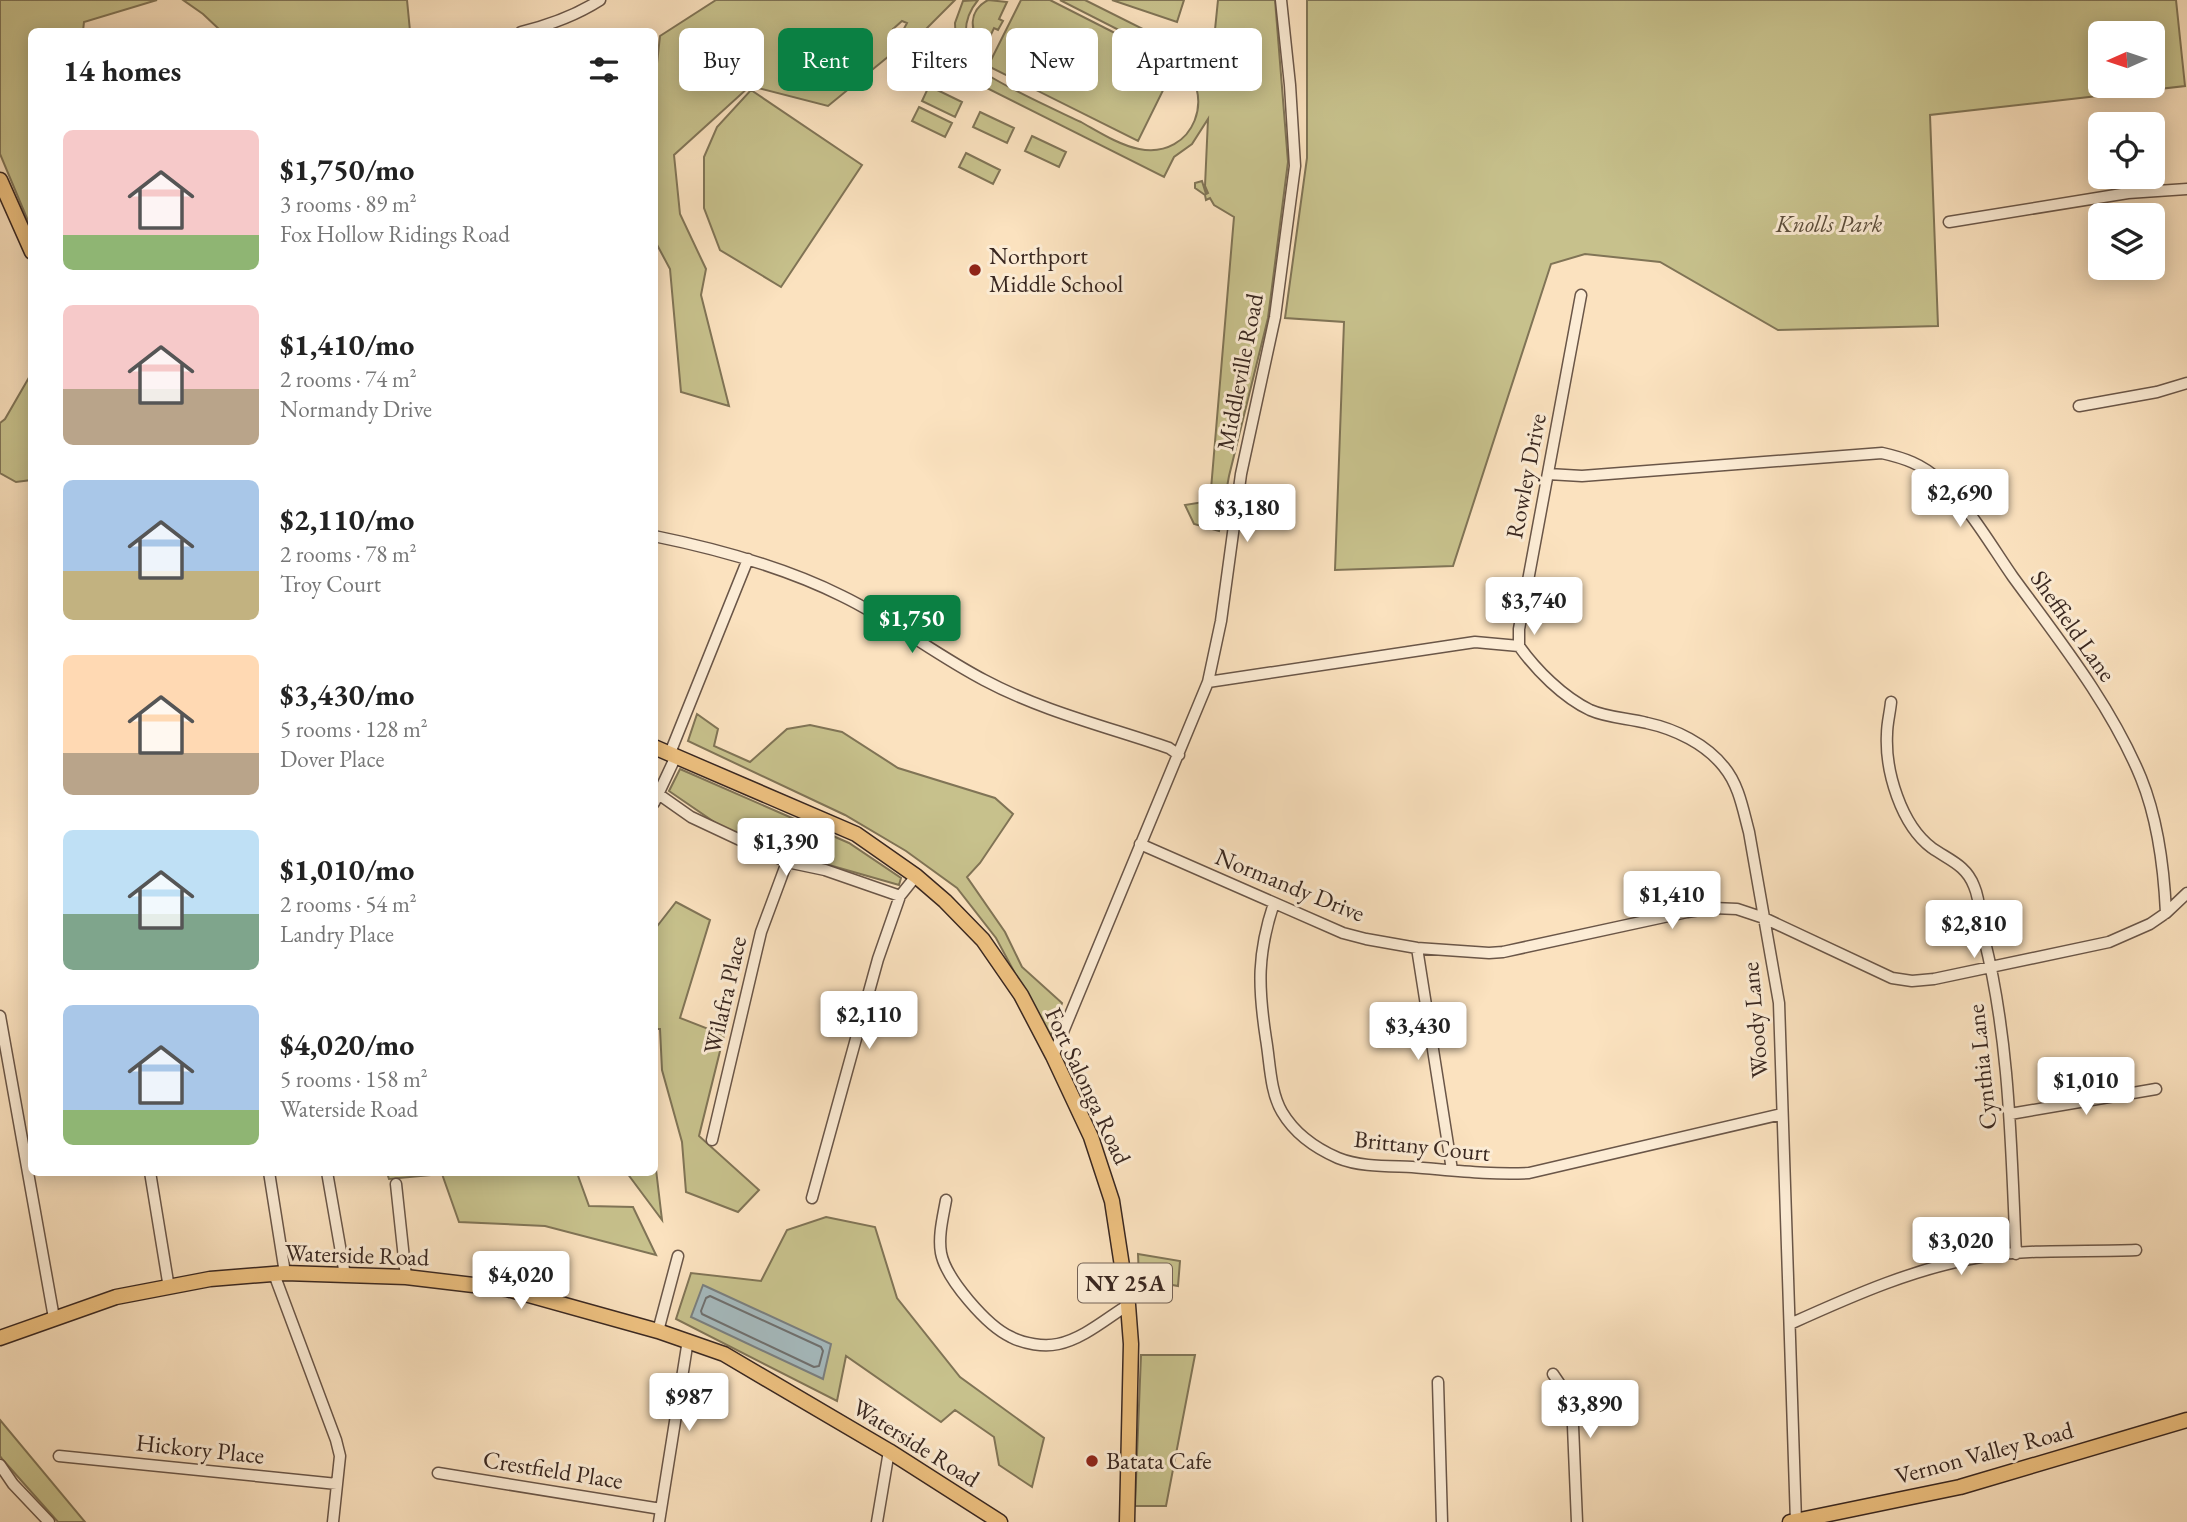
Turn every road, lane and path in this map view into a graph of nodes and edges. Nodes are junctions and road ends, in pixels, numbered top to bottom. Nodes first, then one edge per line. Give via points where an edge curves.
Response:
1 (600, 0) edge
2 (1281, 0) edge
3 (539, 28) edge
4 (0, 180) edge
5 (2187, 189) edge
6 (1949, 222) dead end
7 (28, 243) edge
8 (1581, 295) dead end
9 (2187, 383) edge
10 (2079, 406) dead end
11 (1548, 474) junction
12 (658, 537) edge
13 (748, 559) junction
14 (1519, 646) junction
15 (1208, 682) junction
16 (1891, 702) dead end
17 (658, 749) edge
18 (673, 755) junction
19 (1179, 755) junction
20 (658, 791) edge
21 (658, 797) edge
22 (1140, 844) junction
23 (787, 862) junction
24 (916, 876) junction
25 (2187, 892) edge
26 (900, 896) junction
27 (1274, 903) junction
28 (2166, 914) junction
29 (1764, 918) junction
30 (1417, 948) junction
31 (1991, 965) junction
32 (0, 1016) edge
33 (1053, 1056) junction
34 (2156, 1088) dead end
35 (1782, 1114) junction
36 (2010, 1114) junction
37 (712, 1140) dead end
38 (1452, 1170) junction
39 (28, 1173) edge
40 (29, 1176) edge
41 (151, 1176) edge
42 (269, 1176) edge
43 (328, 1176) edge
44 (396, 1184) dead end
45 (812, 1198) dead end
46 (946, 1200) dead end
47 (2136, 1250) dead end
48 (2016, 1254) junction
49 (678, 1256) dead end
50 (280, 1274) junction
51 (345, 1275) junction
52 (406, 1277) junction
53 (169, 1287) junction
54 (1128, 1305) junction
55 (54, 1318) junction
56 (1790, 1324) junction
57 (658, 1331) junction
58 (0, 1338) edge
59 (688, 1340) junction
60 (1553, 1374) dead end
61 (1438, 1382) dead end
62 (2187, 1420) edge
63 (889, 1451) junction
64 (59, 1456) dead end
65 (0, 1465) edge
66 (438, 1473) dead end
67 (337, 1484) junction
68 (661, 1509) junction
69 (49, 1522) edge
70 (333, 1522) edge
71 (659, 1522) edge
72 (877, 1522) edge
73 (1000, 1522) edge
74 (1128, 1522) edge
75 (1442, 1522) edge
76 (1577, 1522) edge
77 (1794, 1522) edge

1 - 3 street
2 - 15 street, Middleville Road via 1295,166 1275,317 1241,474
4 - 7 main road
5 - 6 street via 2128,193
8 - 11 street, Rowley Drive
9 - 10 street
11 - 14 street, Rowley Drive
11 - 28 street, Sheffield Lane via 1581,476 1882,453 1922,466 1958,499 2089,685 2127,748 2150,805
12 - 13 street
13 - 18 street
13 - 19 street via 843,596 1019,697
14 - 15 street via 1475,642
14 - 29 street, Woody Lane via 1554,684 1588,709 1666,727 1698,744 1724,767 1749,832
15 - 19 street, Middleville Road
16 - 31 street, Cynthia Lane via 1886,735 1899,803 1920,838 1965,869 1979,902
17 - 18 main road, Fort Salonga Road / NY 25A
18 - 20 street
18 - 24 main road, Fort Salonga Road / NY 25A via 856,834
19 - 22 street, Middleville Road
21 - 23 street
22 - 27 street, Normandy Drive
22 - 33 street, Middleville Road
23 - 26 street
23 - 37 street, Wilafra Place via 761,932
24 - 26 street
24 - 33 main road, Fort Salonga Road / NY 25A via 983,940 1021,995
25 - 28 street, Normandy Drive
26 - 45 street
27 - 30 street, Normandy Drive via 1343,933
27 - 38 street, Brittany Court via 1259,969 1281,1110 1298,1133 1342,1159
28 - 31 street, Normandy Drive via 2109,942
29 - 30 street, Normandy Drive via 1737,909 1713,908 1503,952
29 - 31 street, Normandy Drive via 1892,978 1934,979
29 - 35 street, Woody Lane via 1779,1003
30 - 38 street
31 - 36 street, Cynthia Lane
32 - 39 street
33 - 54 main road, Fort Salonga Road / NY 25A via 1104,1172
34 - 36 street
35 - 38 street, Brittany Court via 1529,1173
35 - 56 street, Woody Lane
36 - 48 street, Cynthia Lane
40 - 55 street
41 - 53 street
42 - 50 street
43 - 51 street
44 - 52 street
46 - 54 street via 940,1245 951,1278 990,1322 1010,1337 1058,1344
47 - 48 street
48 - 56 street via 1917,1272
49 - 57 street
50 - 51 main road, Waterside Road
50 - 53 main road, Waterside Road
50 - 67 street via 336,1440 340,1456
51 - 52 main road, Waterside Road
52 - 57 main road, Waterside Road via 507,1289
53 - 55 main road, Waterside Road via 116,1297
54 - 74 main road, Fort Salonga Road / NY 25A
55 - 58 main road, Waterside Road
56 - 77 street, Woody Lane
57 - 59 main road, Waterside Road
59 - 63 main road, Waterside Road via 724,1354
59 - 68 street
60 - 76 street via 1572,1402
61 - 75 street
62 - 77 main road, Vernon Valley Road via 1960,1487
63 - 72 street
63 - 73 main road, Waterside Road
64 - 67 street, Hickory Place
65 - 69 street
66 - 68 street, Crestfield Place
67 - 70 street
68 - 71 street

